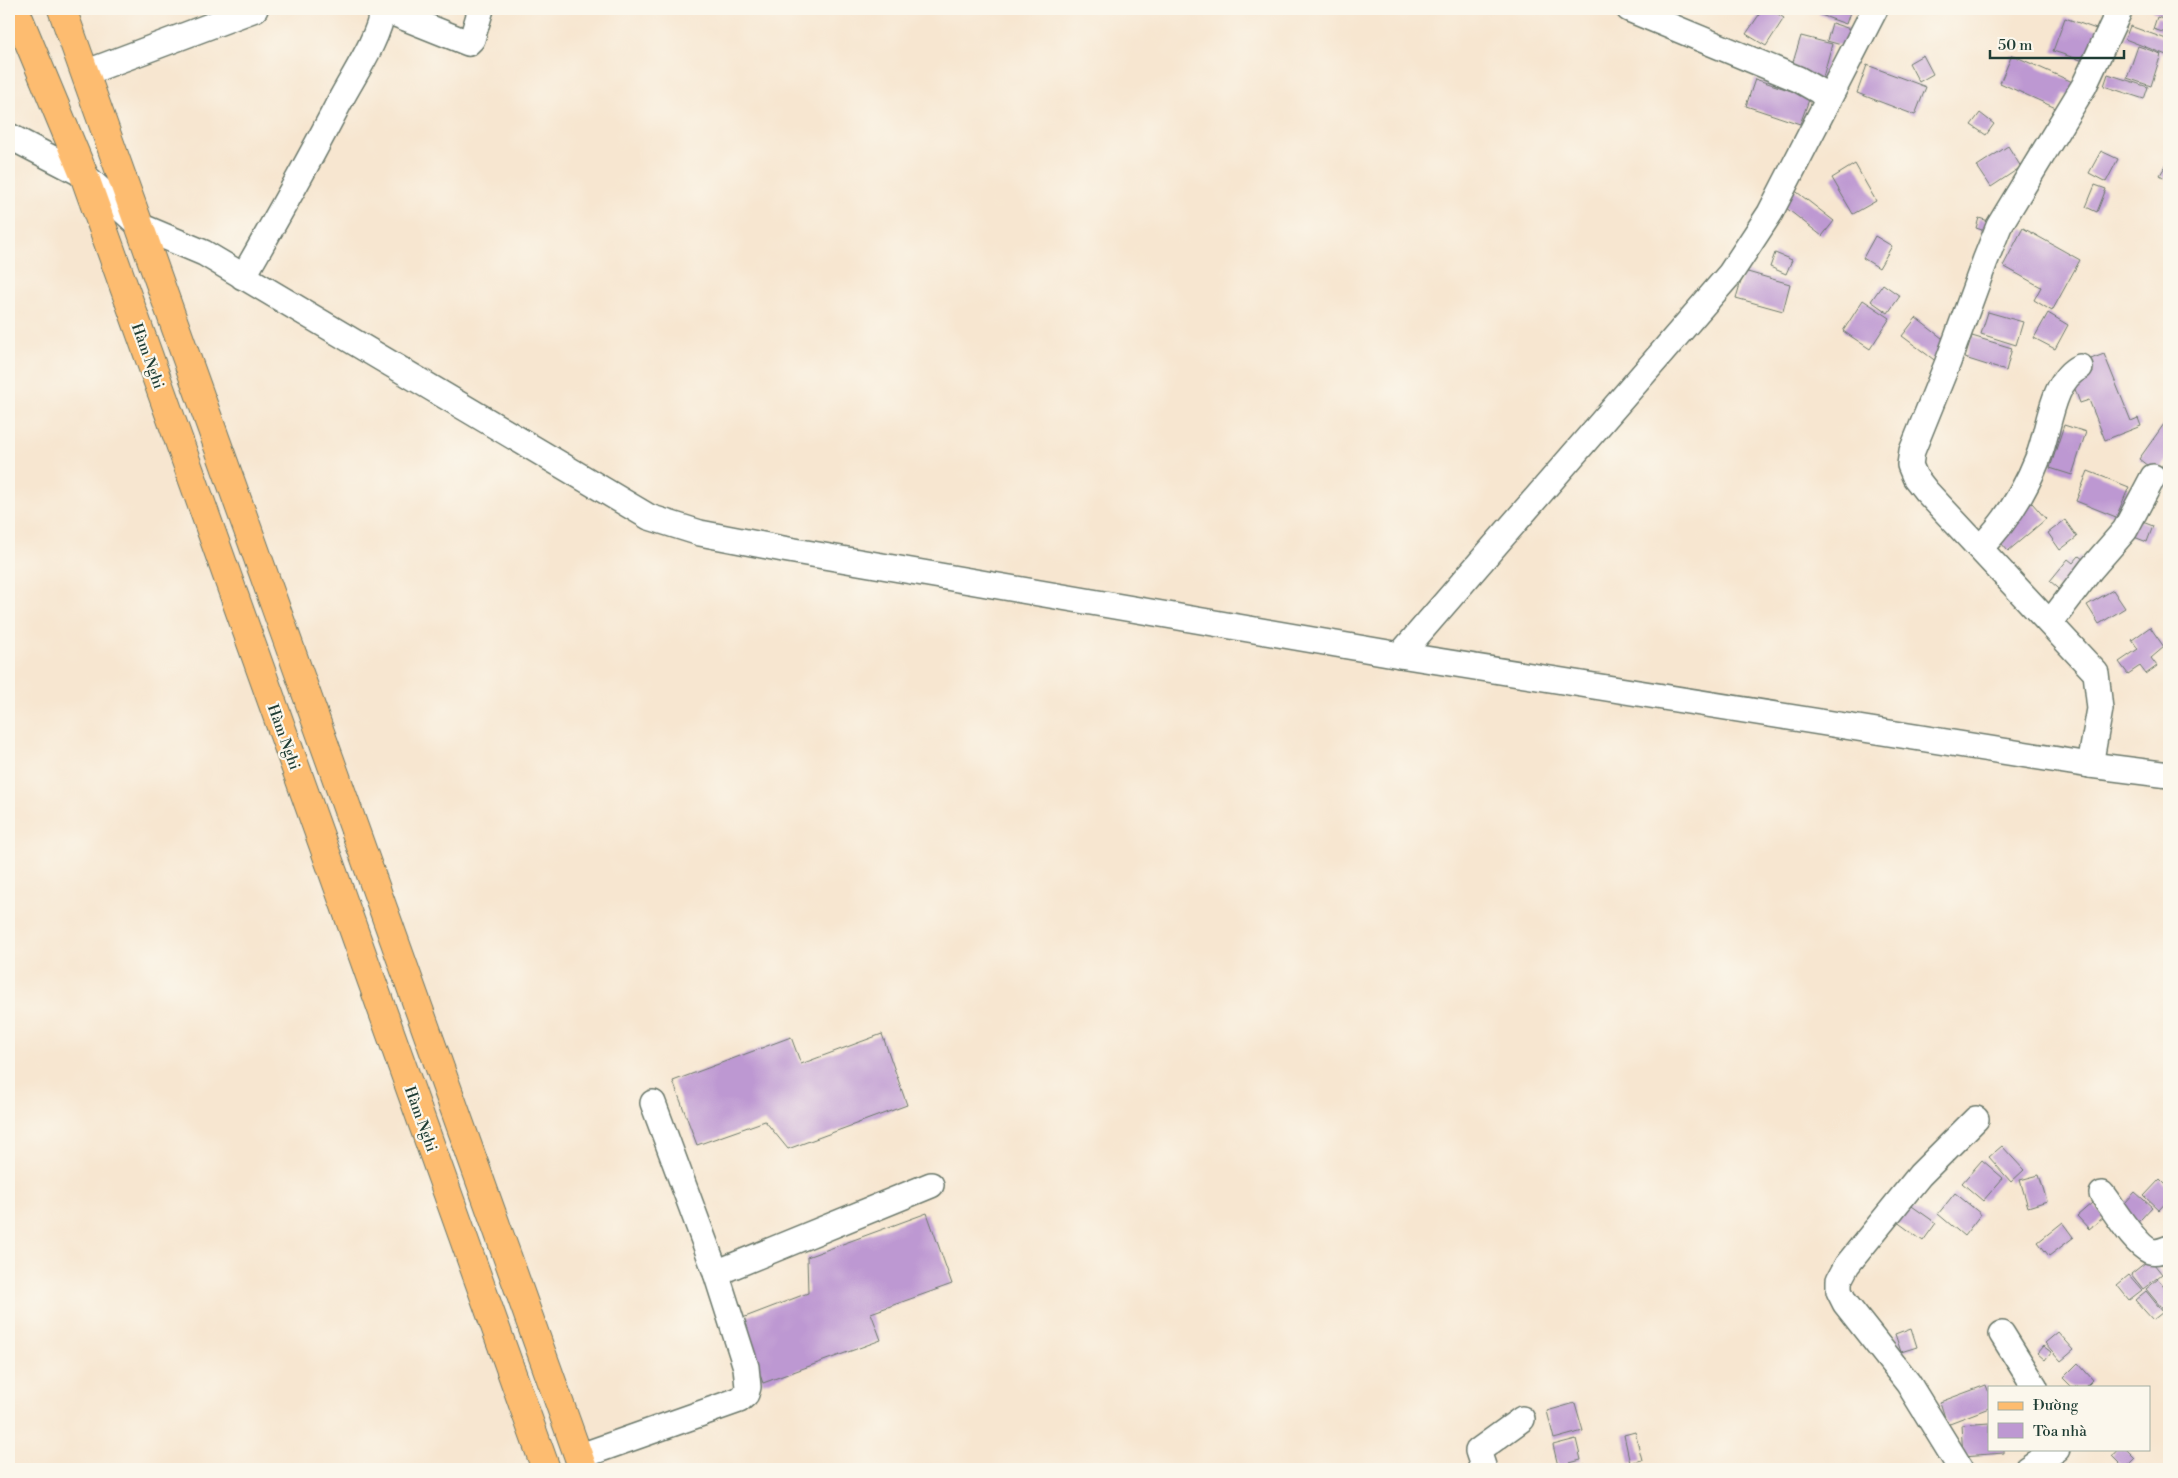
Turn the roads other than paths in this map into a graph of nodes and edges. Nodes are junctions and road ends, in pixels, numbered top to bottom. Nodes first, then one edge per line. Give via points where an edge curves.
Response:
1 (15, 9) edge
2 (62, 9) edge
3 (383, 9) edge
4 (481, 9) edge
5 (1629, 9) edge
6 (1875, 9) edge
7 (2120, 9) edge
8 (241, 11) edge
9 (1672, 17) edge
10 (85, 73) junction
11 (1827, 99) junction
12 (9, 136) edge
13 (84, 175) junction
14 (140, 226) junction
15 (244, 277) junction
16 (2080, 367) dead end
17 (2153, 477) dead end
18 (1980, 548) junction
19 (2050, 623) junction
20 (1400, 654) junction
21 (2090, 765) junction
22 (2169, 775) edge
23 (653, 1103) dead end
24 (1976, 1119) dead end
25 (931, 1185) dead end
26 (2102, 1194) dead end
27 (2169, 1248) edge
28 (716, 1273) junction
29 (2002, 1334) dead end
30 (2034, 1386) edge
31 (1522, 1419) dead end
32 (2056, 1450) edge
33 (580, 1463) edge
34 (546, 1469) edge
35 (1484, 1469) edge
36 (1960, 1469) edge
37 (2027, 1469) edge

1 - 13 main road, Hàm Nghi
2 - 10 main road
3 - 4 street via 468,44
3 - 15 street via 374,38
5 - 9 street
6 - 11 street
7 - 18 street via 2084,86 2000,226 1912,451 1910,465 1915,477
8 - 10 street
9 - 11 street via 1798,78
10 - 14 main road
11 - 20 street via 1770,213 1730,274
12 - 13 street
13 - 14 street
13 - 34 main road, Hàm Nghi
14 - 15 street via 204,254
14 - 33 main road
15 - 20 street via 648,517 672,525 783,549
16 - 18 street via 2065,377 2038,458 2020,495 2000,526
17 - 19 street via 2125,530 2091,568
18 - 19 street
19 - 21 street via 2096,673 2100,709
20 - 21 street
21 - 22 street
23 - 28 street
24 - 36 street via 1900,1198 1847,1265 1839,1280 1839,1291 1845,1303 1908,1383
25 - 28 street
26 - 27 street via 2128,1231 2151,1251 2161,1252
28 - 33 street via 746,1367 746,1394 739,1400
29 - 30 street
31 - 35 street via 1478,1451
32 - 37 street

